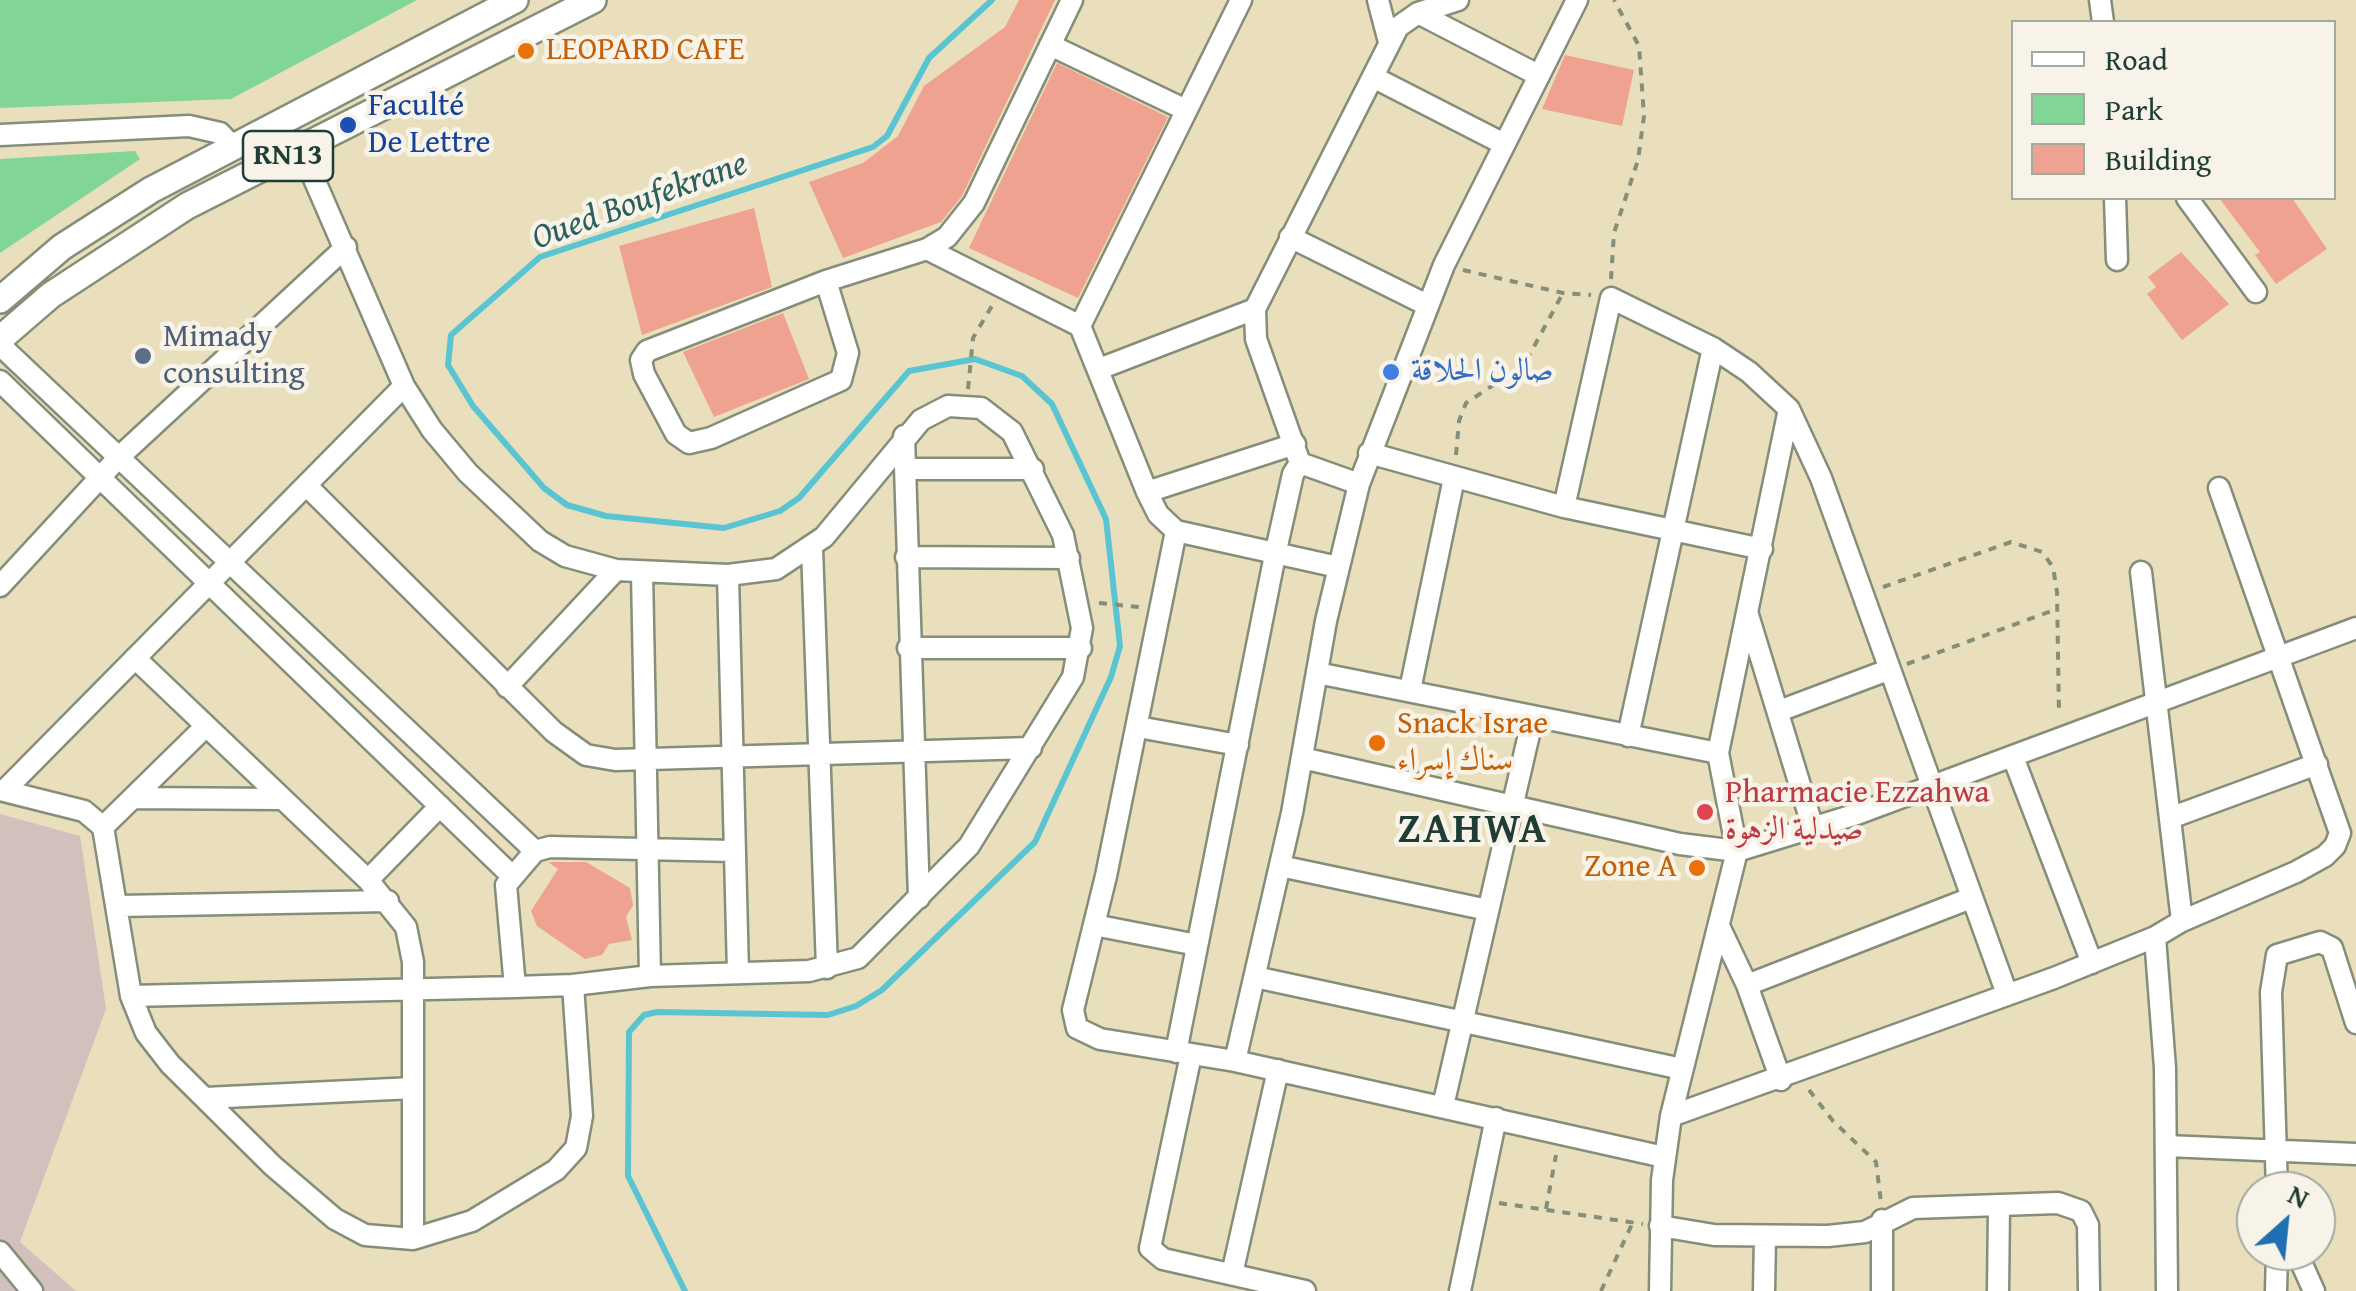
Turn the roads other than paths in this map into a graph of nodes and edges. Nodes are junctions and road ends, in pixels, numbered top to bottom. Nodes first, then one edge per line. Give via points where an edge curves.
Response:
1 (515, 0) edge
2 (594, 0) edge
3 (1072, 0) edge
4 (1241, 0) edge
5 (1378, 0) edge
6 (1458, 0) edge
7 (1578, 0) edge
8 (1418, 12) junction
9 (1389, 42) junction
10 (1050, 45) junction
11 (1538, 74) junction
12 (1374, 77) junction
13 (1186, 110) junction
14 (0, 135) edge
15 (1502, 143) junction
16 (234, 148) junction
17 (301, 148) junction
18 (2116, 200) edge
19 (2188, 200) edge
20 (1290, 237) junction
21 (346, 247) junction
22 (927, 248) junction
23 (2117, 260) dead end
24 (826, 281) junction
25 (2256, 292) dead end
26 (0, 300) edge
27 (1426, 305) junction
28 (1255, 309) junction
29 (1080, 326) junction
30 (0, 342) edge
31 (1713, 348) junction
32 (1099, 369) junction
33 (0, 382) edge
34 (404, 386) junction
35 (1789, 409) junction
36 (904, 436) junction
37 (1297, 453) junction
38 (1369, 453) junction
39 (118, 458) junction
40 (905, 469) junction
41 (1032, 469) junction
42 (100, 477) junction
43 (1454, 478) junction
44 (1359, 484) junction
45 (306, 486) junction
46 (2219, 488) dead end
47 (1148, 492) junction
48 (1564, 507) junction
49 (1673, 530) junction
50 (1176, 531) junction
51 (812, 548) junction
52 (1762, 550) junction
53 (1275, 555) junction
54 (906, 557) junction
55 (1069, 558) junction
56 (230, 563) junction
57 (1338, 566) junction
58 (616, 570) junction
59 (2141, 572) dead end
60 (642, 573) junction
61 (728, 575) junction
62 (210, 582) junction
63 (0, 586) edge
64 (1748, 612) junction
65 (2356, 628) edge
66 (908, 648) junction
67 (1081, 648) junction
68 (2281, 657) junction
69 (134, 658) junction
70 (1888, 670) junction
71 (1317, 672) junction
72 (508, 687) junction
73 (1410, 690) junction
74 (2159, 701) junction
75 (1779, 711) junction
76 (1533, 717) junction
77 (1138, 726) junction
78 (204, 727) junction
79 (1628, 736) junction
80 (1238, 745) junction
81 (1031, 748) junction
82 (911, 751) junction
83 (1718, 753) junction
84 (821, 755) junction
85 (2014, 757) junction
86 (731, 758) junction
87 (1302, 758) junction
88 (645, 759) junction
89 (2318, 764) junction
90 (1929, 786) junction
91 (2, 790) edge
92 (133, 798) junction
93 (281, 798) junction
94 (1512, 803) junction
95 (440, 806) junction
96 (2170, 818) junction
97 (104, 827) junction
98 (1813, 828) junction
99 (645, 850) junction
100 (535, 851) junction
101 (734, 851) junction
102 (1737, 852) junction
103 (1280, 866) junction
104 (511, 875) junction
105 (368, 880) junction
106 (919, 898) junction
107 (1971, 898) junction
108 (388, 902) junction
109 (119, 906) junction
110 (1488, 910) junction
111 (2182, 921) junction
112 (1094, 925) junction
113 (1720, 928) junction
114 (2154, 937) junction
115 (1198, 945) junction
116 (2092, 963) junction
117 (827, 968) junction
118 (738, 974) junction
119 (650, 976) junction
120 (1255, 977) junction
121 (573, 985) junction
122 (1747, 985) junction
123 (515, 987) junction
124 (414, 992) junction
125 (2006, 994) junction
126 (131, 996) junction
127 (1460, 1020) junction
128 (2356, 1024) edge
129 (1183, 1054) junction
130 (1235, 1060) junction
131 (1682, 1068) junction
132 (1278, 1070) junction
133 (1789, 1077) junction
134 (413, 1088) junction
135 (205, 1098) junction
136 (1443, 1106) junction
137 (1670, 1116) junction
138 (1496, 1118) junction
139 (2167, 1146) junction
140 (2278, 1152) junction
141 (2356, 1154) edge
142 (1664, 1157) junction
143 (2278, 1171) edge
144 (2000, 1206) junction
145 (1882, 1220) junction
146 (1660, 1226) junction
147 (1765, 1237) junction
148 (413, 1239) junction
149 (0, 1252) edge
150 (1232, 1274) junction
151 (32, 1291) edge
152 (1305, 1291) edge
153 (1460, 1291) edge
154 (1660, 1291) edge
155 (1764, 1291) edge
156 (1882, 1291) edge
157 (1998, 1291) edge
158 (2089, 1291) edge
159 (2168, 1291) edge

1 - 16 main road, RN13
2 - 17 main road, RN13
3 - 10 street
4 - 13 street
5 - 9 street
6 - 8 street
7 - 11 street
8 - 9 street
8 - 11 street
9 - 12 street
10 - 13 street
10 - 22 street via 974,203 946,237
11 - 15 street
12 - 15 street
12 - 20 street
13 - 29 street
14 - 16 street via 189,126 220,133
15 - 27 street
16 - 26 main road, RN13 via 108,215
17 - 21 street
17 - 30 main road, RN13 via 136,237 50,294
18 - 23 street
19 - 25 street
20 - 27 street
20 - 28 street
21 - 34 street
21 - 39 street
22 - 24 street
22 - 29 street
24 - 24 street via 647,352 644,374 676,434 689,443 712,438 841,380 848,353
27 - 38 street
28 - 32 street
28 - 37 street via 1256,339
29 - 32 street
30 - 39 street
31 - 35 street
31 - 48 street via 1611,298
31 - 49 street
32 - 47 street
33 - 42 street
34 - 45 street
34 - 58 street via 432,430 516,521 565,556
35 - 52 street
35 - 70 street
36 - 40 street
36 - 41 street via 948,406 980,408 1012,432
36 - 51 street
37 - 44 street
37 - 47 street
37 - 53 street
38 - 43 street
38 - 44 street
39 - 42 street
39 - 56 street
40 - 41 street
40 - 54 street
41 - 55 street
42 - 62 street
42 - 63 street
43 - 48 street
43 - 73 street
44 - 57 street
45 - 56 street
45 - 72 street
46 - 68 street
47 - 50 street
48 - 49 street
49 - 52 street
49 - 79 street
50 - 53 street
50 - 77 street
51 - 61 street via 776,570
51 - 84 street
52 - 64 street
53 - 57 street
53 - 80 street
54 - 55 street
54 - 66 street
55 - 67 street
56 - 62 street
56 - 100 street
57 - 71 street
58 - 60 street
58 - 72 street
59 - 74 street
60 - 61 street
60 - 88 street
61 - 86 street
62 - 69 street
62 - 95 street
64 - 75 street
64 - 83 street
65 - 68 street
66 - 67 street
66 - 82 street
67 - 81 street via 1073,677
68 - 74 street
68 - 89 street
69 - 78 street
69 - 91 street
70 - 75 street
70 - 90 street
71 - 73 street
71 - 87 street
72 - 88 street via 586,755
73 - 76 street
74 - 85 street
74 - 96 street
75 - 98 street
76 - 79 street
76 - 94 street
77 - 80 street
77 - 112 street
78 - 92 street
78 - 93 street
79 - 83 street
80 - 115 street
81 - 82 street
81 - 106 street via 982,829
82 - 84 street
82 - 106 street
83 - 102 street
84 - 86 street
84 - 117 street
85 - 90 street
85 - 116 street
86 - 88 street
86 - 101 street
87 - 94 street
87 - 103 street
88 - 99 street
89 - 96 street
89 - 111 street via 2338,817 2336,846 2296,872
90 - 98 street
90 - 107 street
91 - 97 street via 84,811
92 - 93 street
92 - 97 street
93 - 105 street
94 - 102 street
94 - 110 street
95 - 104 street
95 - 105 street
96 - 111 street
97 - 109 street
98 - 102 street
99 - 100 street
99 - 101 street
99 - 119 street
100 - 104 street
101 - 118 street
102 - 113 street
103 - 110 street
103 - 120 street
104 - 123 street via 506,891
105 - 108 street
106 - 117 street via 858,958
107 - 122 street
107 - 125 street
108 - 109 street
108 - 124 street via 411,942
109 - 126 street
110 - 127 street
111 - 114 street
112 - 115 street
112 - 129 street via 1073,1010 1077,1028 1100,1039
113 - 122 street
113 - 131 street
114 - 116 street
114 - 139 street
115 - 129 street
116 - 125 street
117 - 118 street
118 - 119 street
119 - 121 street
120 - 127 street
120 - 130 street
121 - 123 street
121 - 148 street via 582,1116 576,1148 556,1170 472,1221
122 - 133 street
123 - 124 street
124 - 126 street
124 - 134 street
125 - 133 street
126 - 135 street via 156,1048
127 - 131 street
127 - 136 street
128 - 140 street via 2332,948 2320,942 2277,955 2271,992
129 - 130 street
129 - 150 street via 1150,1248 1163,1258
130 - 132 street
131 - 137 street
132 - 136 street
132 - 150 street
133 - 137 street
134 - 135 street
134 - 148 street
135 - 148 street via 344,1226
136 - 138 street
137 - 142 street
138 - 142 street
138 - 153 street
139 - 140 street
139 - 159 street
140 - 141 street
140 - 143 street
142 - 146 street
144 - 145 street via 1913,1208
144 - 157 street
144 - 158 street via 2058,1203 2081,1211 2091,1237
145 - 147 street via 1865,1232
145 - 156 street
146 - 147 street
146 - 154 street
147 - 155 street
149 - 151 street
150 - 152 street

